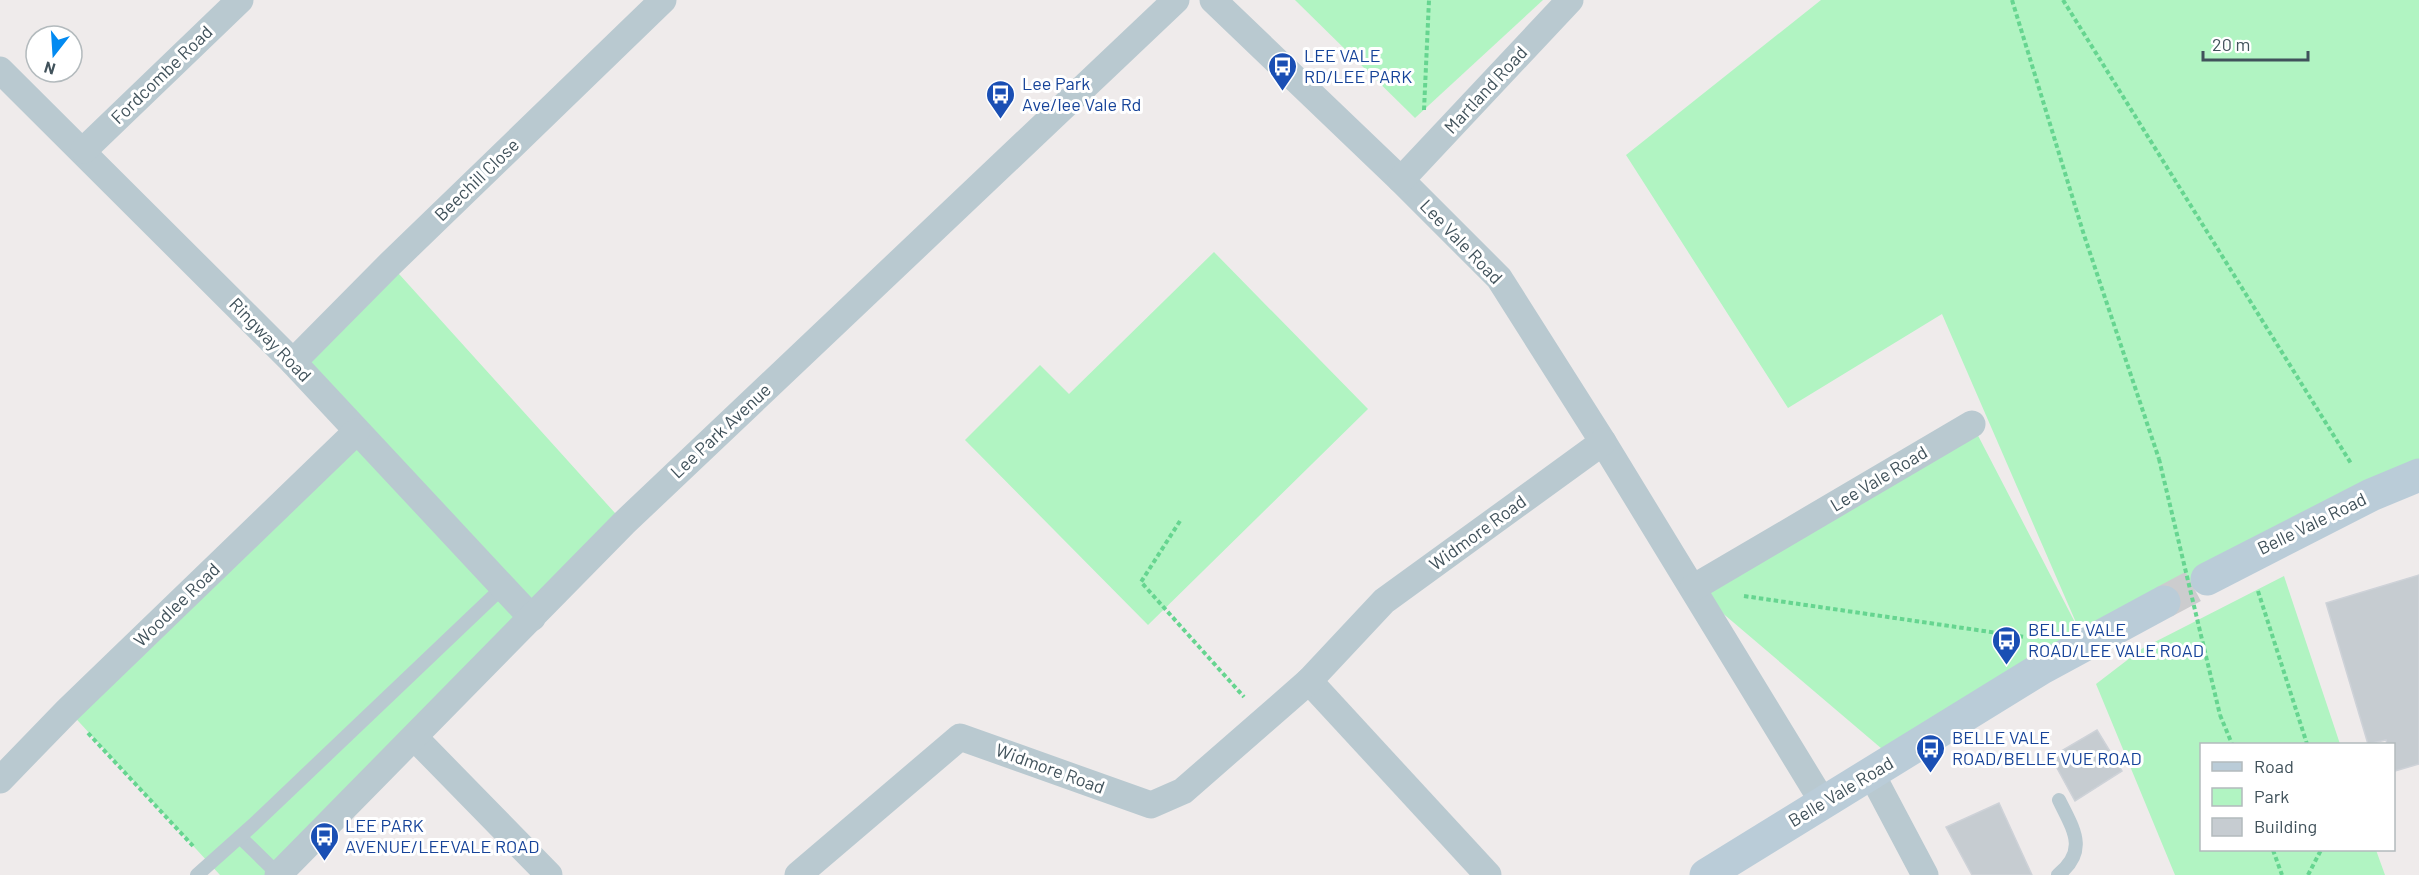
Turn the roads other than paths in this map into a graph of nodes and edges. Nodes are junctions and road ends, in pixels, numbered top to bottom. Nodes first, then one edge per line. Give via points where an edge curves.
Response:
1 (240, 0) edge
2 (663, 0) edge
3 (1176, 0) edge
4 (1213, 0) edge
5 (1570, 0) edge
6 (0, 70) edge
7 (84, 150) junction
8 (1401, 180) junction
9 (293, 362) junction
10 (1972, 424) dead end
11 (356, 432) junction
12 (1604, 442) junction
13 (2418, 479) edge
14 (2207, 579) tunnel mouth
15 (503, 586) junction
16 (1693, 588) junction
17 (2164, 602) tunnel mouth
18 (532, 618) junction
19 (1309, 681) junction
20 (415, 738) junction
21 (1871, 773) junction
22 (0, 780) edge
23 (2060, 800) dead end
24 (1824, 804) junction
25 (240, 837) junction
26 (197, 875) edge
27 (278, 875) edge
28 (549, 875) edge
29 (798, 875) edge
30 (1488, 875) edge
31 (1706, 875) edge
32 (1925, 875) edge
33 (2058, 875) edge

1 - 7 street, Fordcombe Road
2 - 9 street, Beechill Close
3 - 18 street, Lee Park Avenue via 624,523
4 - 8 street, Lee Vale Road
5 - 8 street, Martland Road
6 - 7 street, Ringway Road
7 - 9 street, Ringway Road
8 - 12 street, Lee Vale Road via 1499,278
9 - 11 street, Ringway Road
10 - 16 street, Lee Vale Road
11 - 15 street, Ringway Road
11 - 22 street, Woodlee Road
12 - 16 street, Lee Vale Road
12 - 19 street, Widmore Road via 1384,601
13 - 14 main road, Belle Vale Road via 2371,495
15 - 18 street, Ringway Road
15 - 25 lane
16 - 24 street, Lee Vale Road
17 - 21 main road, Belle Vale Road via 2042,669
18 - 20 street, Lee Park Avenue
19 - 29 street, Widmore Road via 1183,791 1151,805 960,737
19 - 30 street
20 - 27 street, Lee Park Avenue
20 - 28 street
21 - 24 main road, Belle Vale Road
21 - 32 street
23 - 33 lane via 2077,837 2075,854
24 - 31 main road, Belle Vale Road
25 - 26 lane
25 - 27 lane

